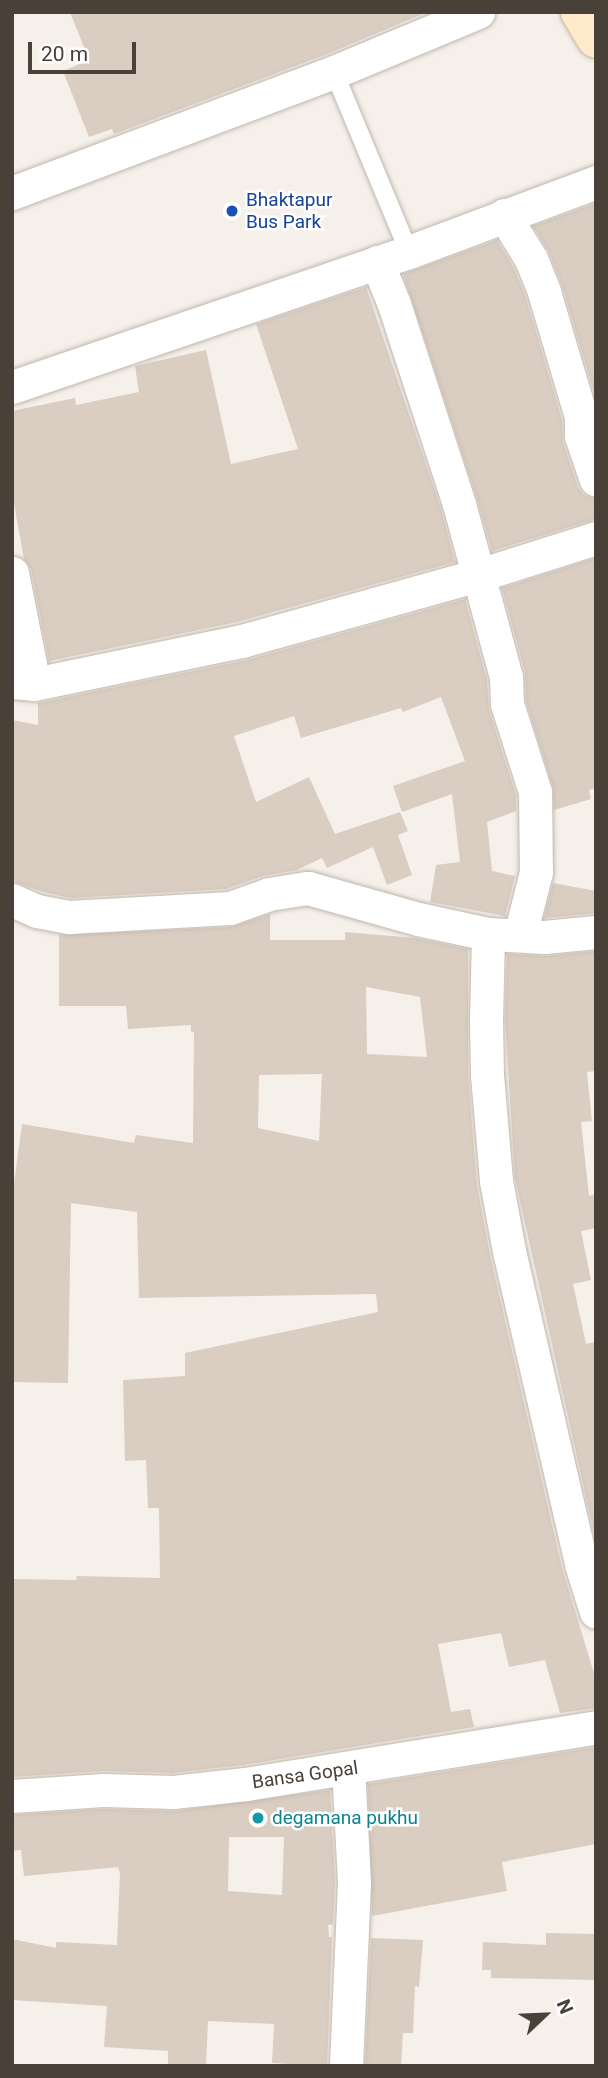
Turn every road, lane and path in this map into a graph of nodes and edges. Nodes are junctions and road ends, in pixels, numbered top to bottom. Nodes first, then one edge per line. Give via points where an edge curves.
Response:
1 (478, 12) edge
2 (580, 12) edge
3 (596, 39) edge
4 (334, 72) junction
5 (596, 182) edge
6 (12, 193) edge
7 (504, 215) junction
8 (409, 252) junction
9 (377, 262) junction
10 (12, 387) edge
11 (596, 480) edge
12 (596, 538) edge
13 (12, 573) edge
14 (479, 575) junction
15 (23, 683) edge
16 (12, 900) edge
17 (596, 932) edge
18 (504, 934) junction
19 (596, 1612) edge
20 (596, 1727) edge
21 (348, 1769) junction
22 (12, 1796) edge
23 (346, 2066) edge

1 - 4 street
2 - 3 main road
4 - 6 street
4 - 8 lane
5 - 7 street
7 - 8 street
7 - 11 street via 531,259 544,292 581,417 580,436
8 - 9 street
9 - 10 street
9 - 14 street
12 - 14 street
13 - 15 street
14 - 15 street via 242,641
14 - 18 street via 506,677 508,704 535,792 536,872
16 - 18 street via 69,918 230,908 269,894 309,888 418,919
17 - 18 street via 544,937
18 - 19 street via 487,1075 496,1181 581,1564
20 - 21 street, Bansa Gopal
21 - 22 street, Bansa Gopal via 173,1792 103,1790
21 - 23 street via 354,1882

